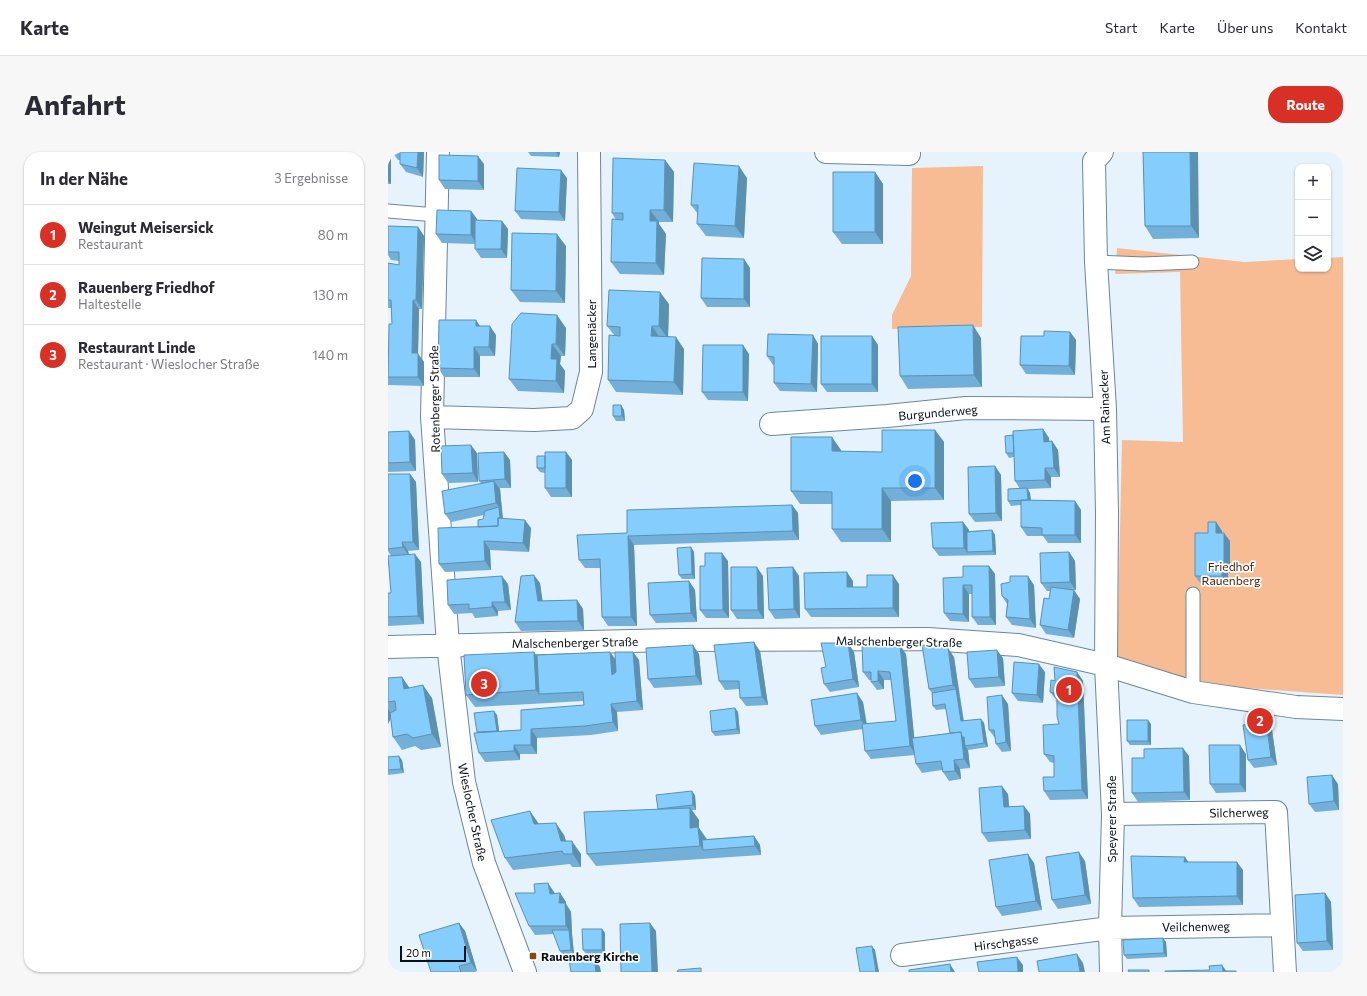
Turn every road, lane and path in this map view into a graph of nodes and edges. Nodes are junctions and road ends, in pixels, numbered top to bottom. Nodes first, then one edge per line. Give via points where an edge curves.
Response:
1 (438, 152) edge
2 (589, 152) edge
3 (826, 152) edge
4 (1102, 152) edge
5 (909, 154) dead end
6 (388, 211) edge
7 (436, 215) junction
8 (1096, 262) junction
9 (1192, 262) dead end
10 (1105, 409) junction
11 (432, 417) junction
12 (771, 424) dead end
13 (1194, 594) dead end
14 (448, 645) junction
15 (388, 647) edge
16 (1106, 666) junction
17 (1194, 692) junction
18 (1343, 709) edge
19 (1113, 814) junction
20 (1282, 925) junction
21 (1110, 928) junction
22 (902, 955) dead end
23 (525, 972) edge
24 (1111, 972) edge
25 (1285, 972) edge

1 - 7 street, Rotenberger Straße
2 - 11 street, Langenäcker via 591,372 582,409 572,418 534,420
3 - 5 street
4 - 8 street, Am Rainacker via 1094,161
6 - 7 lane
7 - 11 street, Rotenberger Straße
8 - 9 lane
8 - 10 street, Am Rainacker
10 - 12 street, Burgunderweg via 966,408
10 - 16 street, Am Rainacker
11 - 14 street, Rotenberger Straße
13 - 17 lane
14 - 15 street, Malschenberger Straße
14 - 16 street, Malschenberger Straße via 672,640 928,639 1018,645
14 - 23 street, Wieslocher Straße via 464,782 484,863
16 - 17 street, Malschenberger Straße
16 - 19 street, Speyerer Straße
17 - 18 street, Malschenberger Straße via 1296,707
19 - 20 street, Silcherweg via 1276,812
19 - 21 street, Speyerer Straße
20 - 21 street, Veilchenweg
20 - 25 street, Silcherweg
21 - 22 street, Hirschgasse
21 - 24 street, Speyerer Straße

